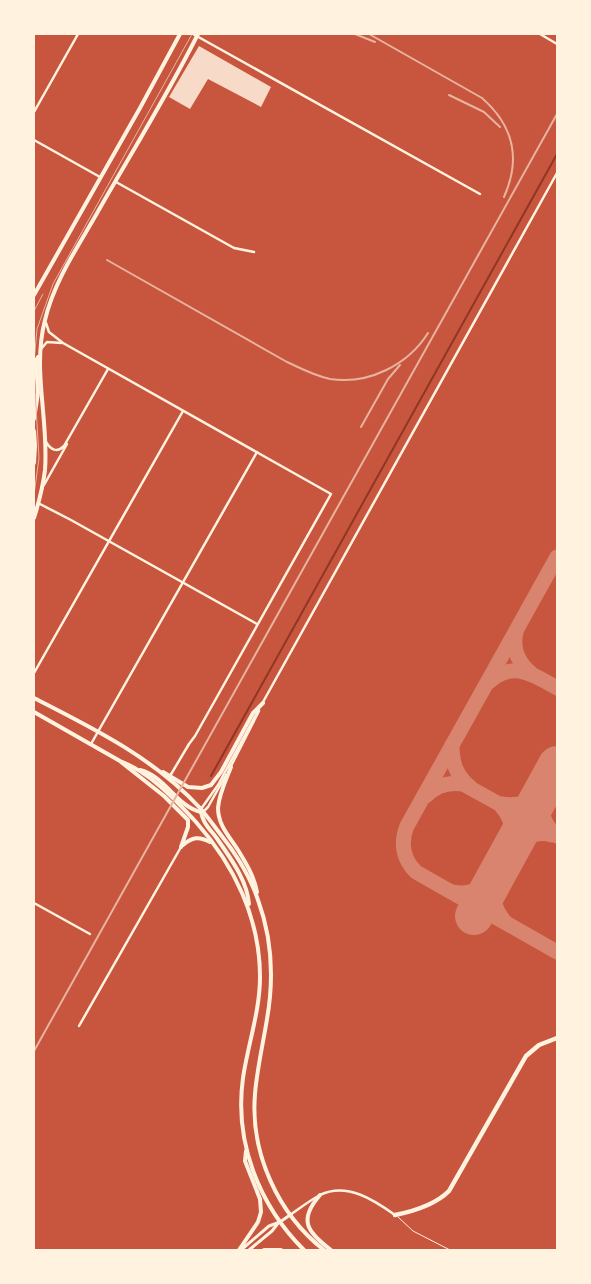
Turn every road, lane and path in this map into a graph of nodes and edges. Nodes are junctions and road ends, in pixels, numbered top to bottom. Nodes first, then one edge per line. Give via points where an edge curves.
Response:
1 (78, 34) edge
2 (180, 34) edge
3 (196, 34) edge
4 (540, 34) edge
5 (557, 44) edge
6 (34, 112) edge
7 (34, 140) edge
8 (557, 172) edge
9 (100, 177) junction
10 (115, 182) junction
11 (480, 194) dead end
12 (254, 252) dead end
13 (34, 295) edge
14 (45, 319) junction
15 (64, 343) junction
16 (40, 351) junction
17 (108, 369) junction
18 (183, 411) junction
19 (34, 419) edge
20 (34, 431) edge
21 (45, 439) junction
22 (68, 440) junction
23 (257, 452) junction
24 (34, 464) edge
25 (42, 488) junction
26 (38, 504) junction
27 (34, 518) edge
28 (109, 541) junction
29 (183, 583) junction
30 (257, 624) junction
31 (34, 674) edge
32 (34, 698) edge
33 (263, 703) junction
34 (34, 712) edge
35 (98, 731) junction
36 (91, 744) junction
37 (120, 761) junction
38 (231, 767) junction
39 (137, 770) junction
40 (169, 776) junction
41 (202, 811) junction
42 (212, 843) junction
43 (181, 847) junction
44 (258, 899) junction
45 (34, 903) edge
46 (249, 908) junction
47 (90, 934) dead end
48 (79, 1026) dead end
49 (557, 1038) edge
50 (246, 1146) junction
51 (320, 1195) junction
52 (290, 1214) junction
53 (396, 1215) junction
54 (280, 1222) junction
55 (240, 1250) edge
56 (249, 1250) edge
57 (264, 1250) edge
58 (281, 1250) edge
59 (304, 1250) edge
60 (324, 1250) edge
61 (331, 1250) edge
62 (450, 1250) edge

1 - 6 street
2 - 9 main road
3 - 10 main road
3 - 11 street
4 - 5 street
7 - 9 street
8 - 33 street
9 - 13 main road
10 - 12 street via 234,248
10 - 14 main road via 68,263
14 - 15 street via 49,332
14 - 16 main road
15 - 16 street via 47,342
15 - 17 street
16 - 19 main road via 36,361 38,393
16 - 21 main road
17 - 18 street
17 - 22 street
18 - 23 street
18 - 28 street
20 - 24 main road
21 - 22 street via 50,448 56,450
21 - 25 main road
22 - 25 street
23 - 29 street
23 - 30 street via 331,494
25 - 26 main road
26 - 27 main road
26 - 28 street
28 - 29 street
28 - 31 street
29 - 30 street
29 - 35 street
30 - 40 street
32 - 35 main road
33 - 38 street
33 - 40 main road via 211,785 188,788
33 - 41 street
34 - 36 main road
35 - 36 street
35 - 40 main road
36 - 37 main road
37 - 39 main road
37 - 43 main road via 188,820
38 - 41 street
38 - 44 main road via 220,800 219,819 249,869
39 - 41 main road via 163,784 189,808
39 - 42 main road via 174,800
40 - 41 main road
41 - 44 main road via 237,858
41 - 46 main road via 204,821 243,882
42 - 43 main road via 197,837
42 - 46 main road via 232,873
43 - 48 street
44 - 52 main road via 269,946 271,992 256,1079 254,1112 264,1163 278,1196
45 - 47 street
46 - 50 main road via 260,977 242,1092
49 - 53 highway via 535,1048 523,1061 449,1191 430,1204
50 - 54 main road via 259,1186
50 - 55 main road via 245,1161 260,1199 261,1212
51 - 52 street
51 - 53 street via 341,1190 355,1192
51 - 61 main road via 309,1210 307,1224 312,1234
52 - 54 street
52 - 60 main road
53 - 62 lane via 411,1230
54 - 55 street via 264,1229
54 - 56 street
54 - 59 main road
57 - 58 main road

